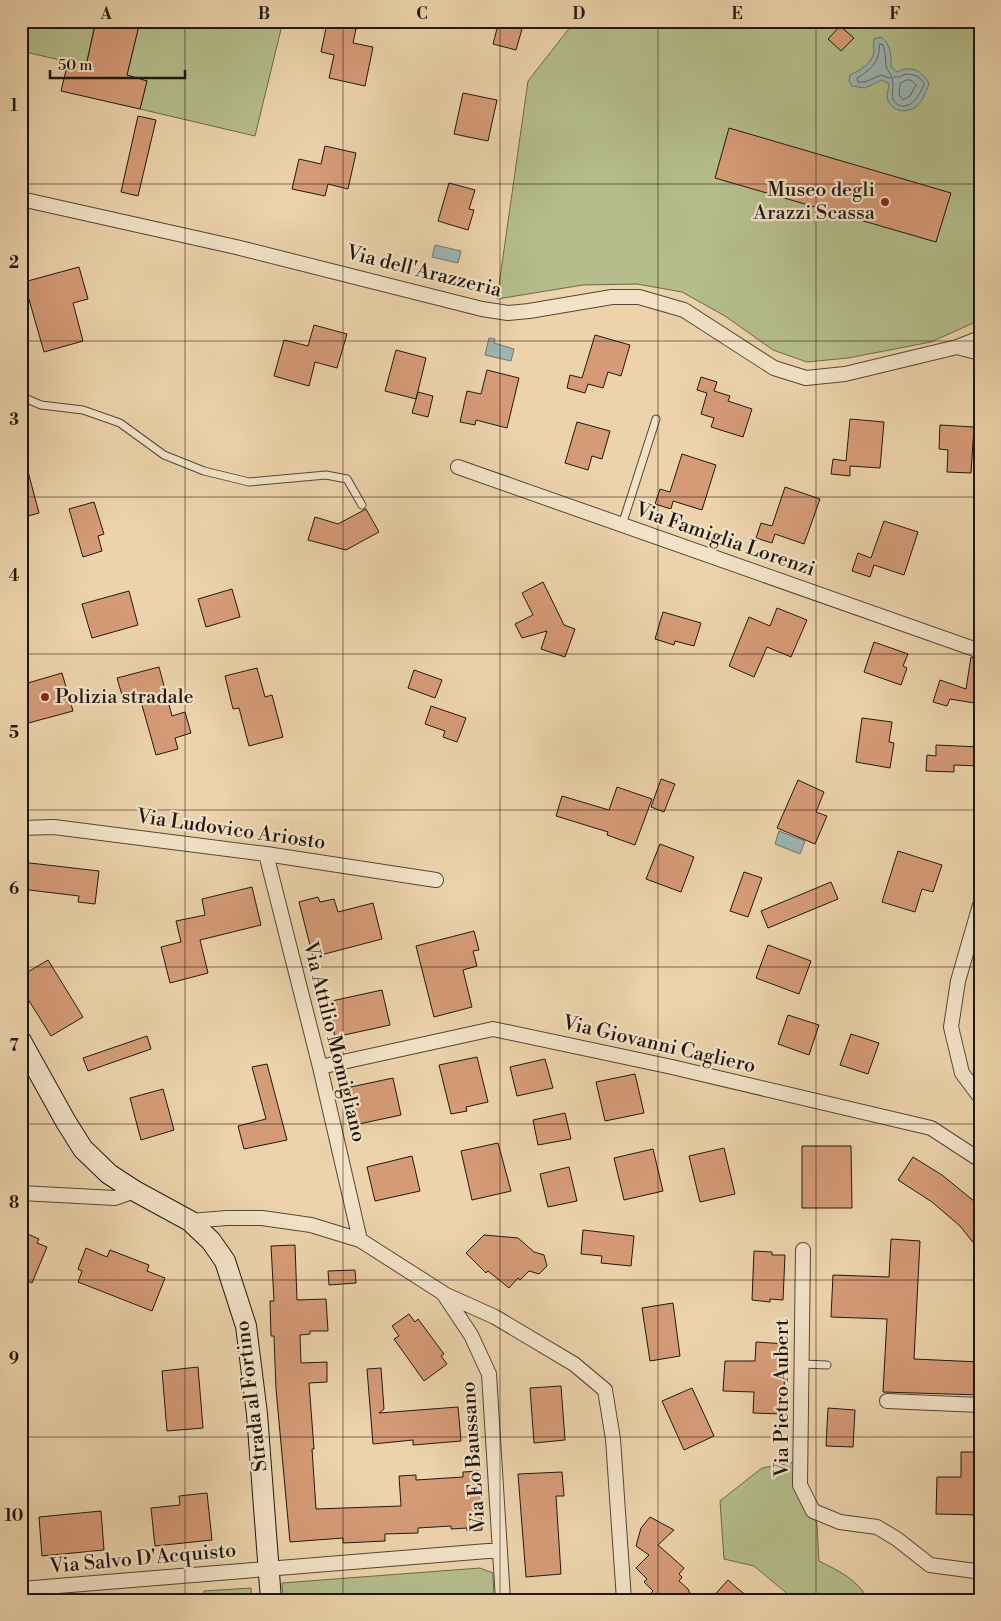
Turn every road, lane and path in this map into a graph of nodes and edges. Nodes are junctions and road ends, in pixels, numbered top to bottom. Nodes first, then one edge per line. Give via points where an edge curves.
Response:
1 (21, 199) edge
2 (980, 338) edge
3 (957, 347) junction
4 (980, 352) edge
5 (27, 399) dead end
6 (656, 419) dead end
7 (458, 467) dead end
8 (362, 505) dead end
9 (622, 525) junction
10 (980, 651) edge
11 (21, 828) edge
12 (266, 854) junction
13 (436, 880) dead end
14 (980, 905) edge
15 (21, 1041) edge
16 (320, 1067) junction
17 (980, 1097) edge
18 (980, 1160) edge
19 (135, 1191) junction
20 (21, 1193) edge
21 (190, 1221) junction
22 (360, 1240) junction
23 (803, 1250) dead end
24 (443, 1293) junction
25 (802, 1364) junction
26 (827, 1365) dead end
27 (887, 1401) dead end
28 (980, 1405) edge
29 (500, 1550) junction
30 (980, 1568) edge
31 (268, 1569) junction
32 (21, 1589) edge
33 (271, 1600) edge
34 (503, 1600) edge
35 (624, 1600) edge

1 - 3 street, Via dell'Arazzeria via 236,247 482,310 508,313 612,297 639,297 684,310 774,368 806,378 844,374
2 - 3 street, Via dell'Arazzeria
3 - 4 street
5 - 8 lane via 41,405 83,410 120,423 164,455 204,471 249,482 326,474 347,479
6 - 9 lane
7 - 9 street, Via Famiglia Lorenzi
9 - 10 street, Via Famiglia Lorenzi
11 - 12 street, Via Ludovico Ariosto via 54,827
12 - 13 street, Via Ludovico Ariosto
12 - 16 street, Via Attilio Momigliano
14 - 17 street via 958,981 951,1028 962,1073
15 - 19 street, Strada al Fortino via 84,1149 109,1174
16 - 18 street, Via Giovanni Cagliero via 493,1029 930,1128
16 - 22 street, Via Attilio Momigliano
19 - 20 street via 115,1198
19 - 21 street, Strada al Fortino
21 - 22 street, Via Eo Baussano via 262,1218 310,1225
21 - 31 street, Strada al Fortino via 211,1241 225,1262 246,1326 257,1414
22 - 24 street, Via Eo Baussano
23 - 25 street, Via Pietro Aubert
24 - 29 street, Via Eo Baussano via 472,1335 489,1374
24 - 35 street via 503,1322 574,1364 605,1390 612,1439
25 - 26 lane
25 - 30 street, Via Pietro Aubert via 800,1485 813,1510 840,1522 877,1526 930,1565 975,1571
27 - 28 street
29 - 31 street, Via Salvo D'Acquisto
29 - 34 street, Via Eo Baussano
31 - 32 street, Via Salvo D'Acquisto
31 - 33 street, Strada al Fortino

